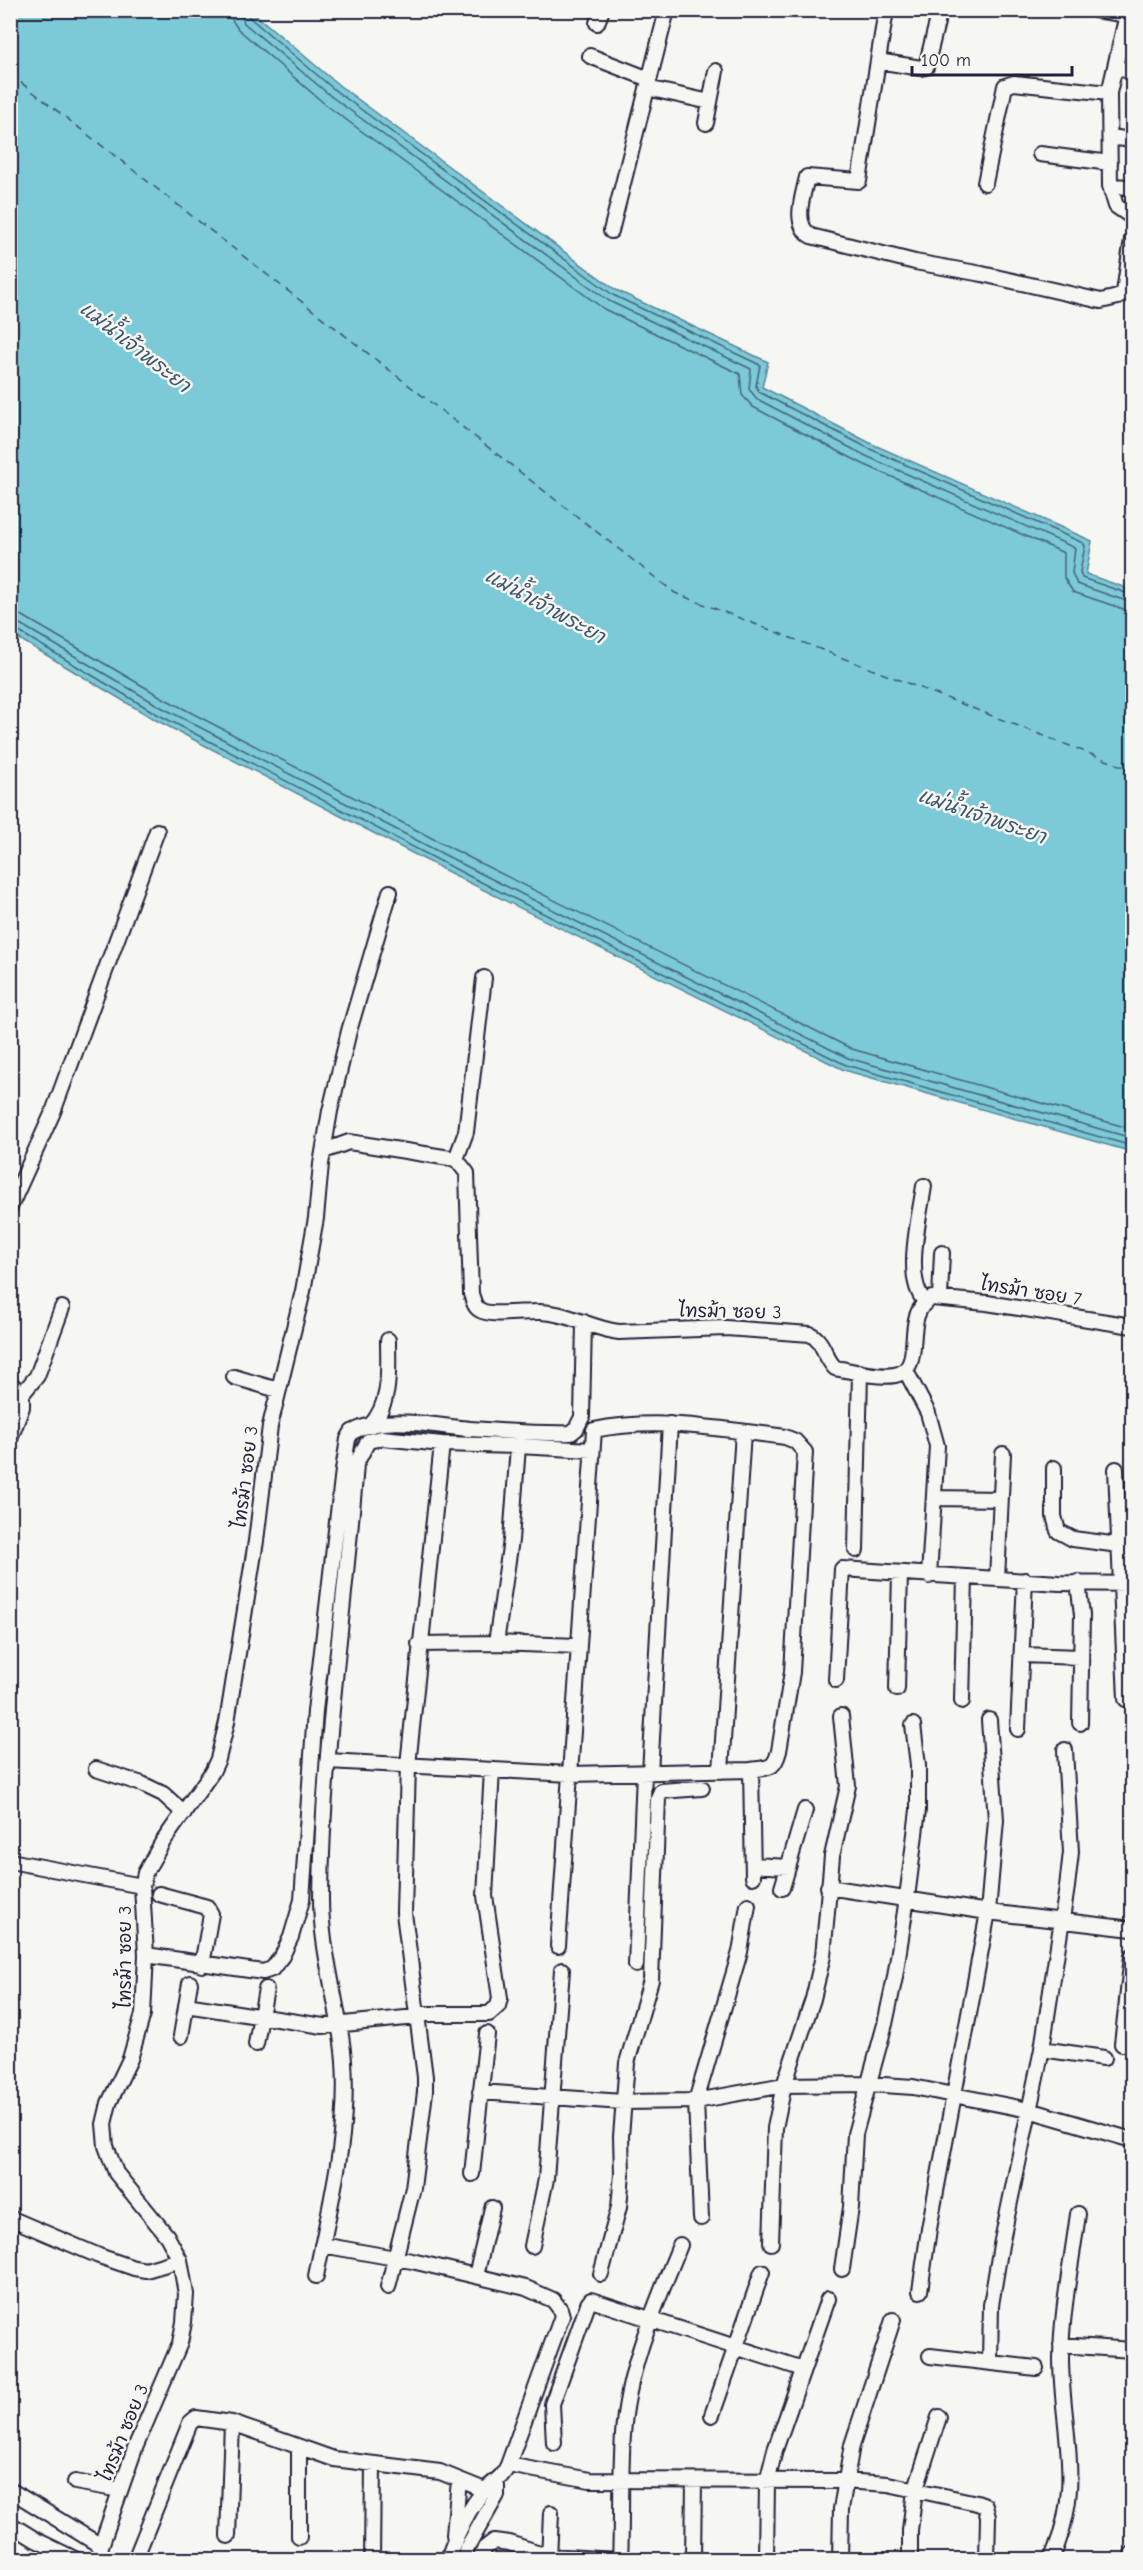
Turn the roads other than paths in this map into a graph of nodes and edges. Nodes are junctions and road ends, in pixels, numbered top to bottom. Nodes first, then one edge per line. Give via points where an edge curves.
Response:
1 (667, 10) edge
2 (886, 10) edge
3 (940, 10) edge
4 (1095, 10) edge
5 (1128, 13) edge
6 (590, 56) dead end
7 (878, 60) junction
8 (1115, 68) junction
9 (716, 71) dead end
10 (1132, 71) edge
11 (648, 83) junction
12 (1109, 93) junction
13 (710, 102) junction
14 (706, 123) dead end
15 (1110, 137) junction
16 (1132, 140) edge
17 (1040, 154) dead end
18 (1110, 163) junction
19 (985, 183) dead end
20 (1110, 186) junction
21 (1132, 187) edge
22 (1132, 217) edge
23 (610, 231) dead end
24 (1132, 239) edge
25 (157, 831) dead end
26 (390, 892) dead end
27 (484, 978) dead end
28 (324, 1151) junction
29 (456, 1160) junction
30 (924, 1186) dead end
31 (10, 1207) edge
32 (942, 1253) dead end
33 (940, 1297) junction
34 (925, 1301) junction
35 (62, 1308) dead end
36 (584, 1322) junction
37 (1132, 1326) edge
38 (388, 1340) dead end
39 (906, 1371) junction
40 (860, 1372) junction
41 (234, 1377) dead end
42 (10, 1383) edge
43 (278, 1390) junction
44 (22, 1394) junction
45 (670, 1424) junction
46 (370, 1426) junction
47 (743, 1432) junction
48 (10, 1439) edge
49 (442, 1444) junction
50 (518, 1446) junction
51 (592, 1450) junction
52 (1003, 1454) dead end
53 (1054, 1468) dead end
54 (1116, 1469) dead end
55 (935, 1498) junction
56 (1000, 1499) junction
57 (1119, 1545) junction
58 (856, 1550) dead end
59 (900, 1574) junction
60 (929, 1576) junction
61 (966, 1577) junction
62 (997, 1579) junction
63 (1025, 1580) junction
64 (1078, 1582) junction
65 (1127, 1584) edge
66 (496, 1643) junction
67 (420, 1644) junction
68 (578, 1646) junction
69 (1021, 1655) junction
70 (1081, 1657) junction
71 (837, 1680) dead end
72 (897, 1689) dead end
73 (1126, 1699) dead end
74 (962, 1701) dead end
75 (841, 1716) dead end
76 (989, 1720) dead end
77 (1080, 1723) dead end
78 (913, 1725) dead end
79 (1018, 1729) dead end
80 (1065, 1750) dead end
81 (328, 1761) junction
82 (408, 1765) junction
83 (96, 1769) dead end
84 (492, 1770) junction
85 (751, 1770) junction
86 (721, 1771) junction
87 (647, 1773) junction
88 (570, 1774) junction
89 (702, 1788) dead end
90 (805, 1810) dead end
91 (184, 1813) junction
92 (10, 1861) edge
93 (788, 1867) junction
94 (142, 1886) junction
95 (828, 1887) junction
96 (782, 1888) dead end
97 (159, 1894) dead end
98 (907, 1898) junction
99 (748, 1905) dead end
100 (988, 1912) junction
101 (1062, 1922) junction
102 (1132, 1929) edge
103 (558, 1946) dead end
104 (146, 1955) junction
105 (1132, 1956) edge
106 (202, 1965) junction
107 (636, 1965) dead end
108 (562, 1970) dead end
109 (190, 1983) dead end
110 (266, 1989) dead end
111 (186, 2006) junction
112 (416, 2016) junction
113 (260, 2018) junction
114 (339, 2025) junction
115 (487, 2034) dead end
116 (181, 2036) dead end
117 (256, 2044) dead end
118 (1122, 2044) dead end
119 (1042, 2049) junction
120 (1104, 2058) dead end
121 (869, 2084) junction
122 (784, 2085) junction
123 (480, 2092) junction
124 (955, 2094) junction
125 (551, 2098) junction
126 (696, 2101) junction
127 (623, 2102) junction
128 (1029, 2110) junction
129 (1132, 2140) edge
130 (472, 2174) dead end
131 (492, 2208) dead end
132 (1078, 2214) dead end
133 (10, 2218) edge
134 (701, 2218) dead end
135 (771, 2243) dead end
136 (322, 2245) junction
137 (680, 2245) dead end
138 (532, 2246) dead end
139 (395, 2258) junction
140 (180, 2260) junction
141 (842, 2269) dead end
142 (762, 2272) dead end
143 (601, 2274) dead end
144 (316, 2276) dead end
145 (476, 2276) junction
146 (388, 2287) dead end
147 (920, 2291) dead end
148 (828, 2299) dead end
149 (651, 2318) junction
150 (893, 2320) dead end
151 (1061, 2345) junction
152 (736, 2346) junction
153 (1132, 2350) edge
154 (930, 2356) dead end
155 (990, 2363) junction
156 (1036, 2368) dead end
157 (803, 2369) junction
158 (712, 2415) dead end
159 (939, 2417) dead end
160 (232, 2423) junction
161 (554, 2443) dead end
162 (299, 2448) junction
163 (373, 2464) junction
164 (508, 2465) junction
165 (459, 2480) junction
166 (623, 2481) junction
167 (844, 2481) junction
168 (75, 2482) dead end
169 (693, 2482) junction
170 (767, 2482) junction
171 (12, 2489) edge
172 (120, 2490) junction
173 (915, 2491) junction
174 (491, 2493) junction
175 (552, 2513) dead end
176 (10, 2524) edge
177 (228, 2536) dead end
178 (299, 2537) dead end
179 (454, 2540) junction
180 (138, 2552) dead end
181 (100, 2553) edge
182 (1132, 2554) edge
183 (549, 2558) edge
184 (77, 2559) edge
185 (372, 2559) edge
186 (448, 2559) edge
187 (464, 2559) edge
188 (480, 2559) edge
189 (616, 2559) edge
190 (620, 2559) edge
191 (693, 2559) edge
192 (766, 2559) edge
193 (840, 2559) edge
194 (910, 2559) edge
195 (987, 2559) edge
196 (1051, 2559) edge
197 (1131, 2559) edge

1 - 11 street
2 - 7 street
3 - 7 street via 926,67
4 - 5 street
5 - 8 street
6 - 11 street
7 - 24 street via 859,181 807,177 800,223 804,232 915,262 1101,302 1124,292
8 - 10 street
8 - 12 street
9 - 13 street
11 - 13 street
11 - 23 street
12 - 15 street
12 - 19 street via 1014,83 1005,86
13 - 14 street
15 - 16 street
15 - 18 street
17 - 18 street
18 - 20 street
20 - 21 street
20 - 22 street via 1116,206
25 - 31 street via 53,1112
26 - 28 street, ไทรม้า ซอย 3 via 350,1031
27 - 29 street via 466,1132
28 - 29 street via 349,1142
28 - 43 street, ไทรม้า ซอย 3 via 303,1291
29 - 36 street, ไทรม้า ซอย 3 via 467,1173 468,1256 471,1294 476,1306 488,1313 544,1312
30 - 34 street via 914,1272 917,1293
32 - 33 street
33 - 34 street, ไทรม้า ซอย 7
33 - 37 street, ไทรม้า ซอย 7
34 - 39 street via 916,1312 912,1360
35 - 44 street via 37,1376
36 - 40 street, ไทรม้า ซอย 3 via 619,1332 726,1328 810,1334 817,1337 835,1368
36 - 46 street via 582,1417 571,1432 408,1423
38 - 46 street via 386,1402
39 - 40 street, ไทรม้า ซอย 3 via 895,1375
39 - 55 street via 933,1426 937,1454
40 - 58 street
41 - 43 street
42 - 44 street
43 - 91 street, ไทรม้า ซอย 3 via 227,1722 215,1767
44 - 48 street via 22,1407
45 - 47 street
45 - 51 street via 622,1424 594,1430
45 - 87 street
46 - 106 street via 351,1432 343,1470 315,1711 302,1900 291,1937 272,1969 263,1972
47 - 85 street via 785,1437 805,1452 792,1672 781,1739 776,1763
47 - 86 street
49 - 50 street
49 - 67 street
49 - 81 street via 382,1438 368,1442 356,1464
50 - 51 street
50 - 66 street via 511,1540
51 - 68 street
52 - 56 street
53 - 57 street via 1054,1516 1058,1531 1073,1539
54 - 57 street
55 - 56 street
55 - 60 street
56 - 62 street
57 - 65 street
59 - 60 street
59 - 71 street via 842,1569
59 - 72 street
60 - 61 street
61 - 62 street
61 - 74 street
62 - 63 street
63 - 64 street
63 - 69 street
64 - 65 street
64 - 70 street
65 - 73 street
66 - 67 street
66 - 68 street
67 - 82 street
68 - 88 street
69 - 70 street
69 - 79 street
70 - 77 street
75 - 95 street via 848,1786
76 - 100 street via 996,1820
78 - 98 street via 918,1810
80 - 101 street via 1071,1852
81 - 82 street
81 - 114 street via 321,1902
82 - 84 street
82 - 112 street via 404,1913
83 - 91 street via 163,1794
84 - 88 street
84 - 112 street via 486,1896 498,2006 489,2014
85 - 86 street
85 - 93 street via 753,1871
86 - 87 street
87 - 88 street
87 - 107 street
88 - 103 street
89 - 127 street via 668,1789 661,1791 658,1798 651,1980 627,2062
90 - 93 street
91 - 94 street, ไทรม้า ซอย 3 via 162,1843
92 - 94 street
93 - 96 street
94 - 104 street, ไทรม้า ซอย 3
95 - 98 street
95 - 122 street via 824,1956
97 - 106 street via 207,1907 211,1914
98 - 100 street
98 - 121 street via 895,1977
99 - 126 street via 740,1952
100 - 101 street
100 - 124 street
101 - 102 street
101 - 119 street
104 - 106 street
104 - 140 street, ไทรม้า ซอย 3 via 142,2021 126,2070 109,2103 104,2124 106,2146 116,2172 167,2236
105 - 118 street
108 - 125 street
109 - 111 street
110 - 113 street
111 - 113 street
111 - 116 street
112 - 114 street
112 - 139 street via 425,2092 413,2188
113 - 114 street
113 - 117 street
114 - 136 street via 346,2105
115 - 123 street
119 - 120 street
119 - 128 street
121 - 122 street
121 - 124 street
121 - 141 street via 854,2139 851,2207
122 - 126 street
122 - 135 street via 774,2138
123 - 125 street
123 - 130 street
124 - 128 street
124 - 147 street
125 - 127 street
125 - 138 street via 546,2179
126 - 127 street
126 - 134 street
127 - 143 street via 619,2207
128 - 129 street
128 - 155 street via 993,2293
131 - 145 street
132 - 151 street
133 - 140 street via 134,2268 146,2270
136 - 139 street
136 - 144 street
137 - 149 street
139 - 145 street
139 - 146 street
140 - 172 street, ไทรม้า ซอย 3 via 186,2294 180,2343
142 - 152 street
145 - 164 street via 526,2288 553,2300 562,2316
148 - 157 street
149 - 152 street
149 - 161 street via 591,2300 552,2404
149 - 166 street via 630,2389 623,2434
150 - 167 street
151 - 153 street
151 - 196 street via 1071,2470 1069,2499
152 - 157 street
152 - 158 street
154 - 155 street
155 - 156 street
157 - 170 street
159 - 173 street
160 - 162 street
160 - 177 street
160 - 180 street via 204,2418 190,2423
162 - 163 street via 334,2459
162 - 178 street
163 - 165 street via 440,2472
163 - 185 street
164 - 166 street via 562,2477
164 - 174 street
165 - 174 street
165 - 179 street
166 - 169 street
166 - 190 street
167 - 170 street
167 - 173 street via 888,2484
167 - 193 street
168 - 172 street
169 - 170 street
169 - 191 street
170 - 192 street
171 - 181 street
172 - 181 street, ไทรม้า ซอย 3
173 - 194 street
173 - 195 street via 985,2506
174 - 179 street
174 - 187 street
175 - 183 street
176 - 184 street
179 - 186 street
182 - 197 street
183 - 188 street via 494,2541
183 - 189 street

